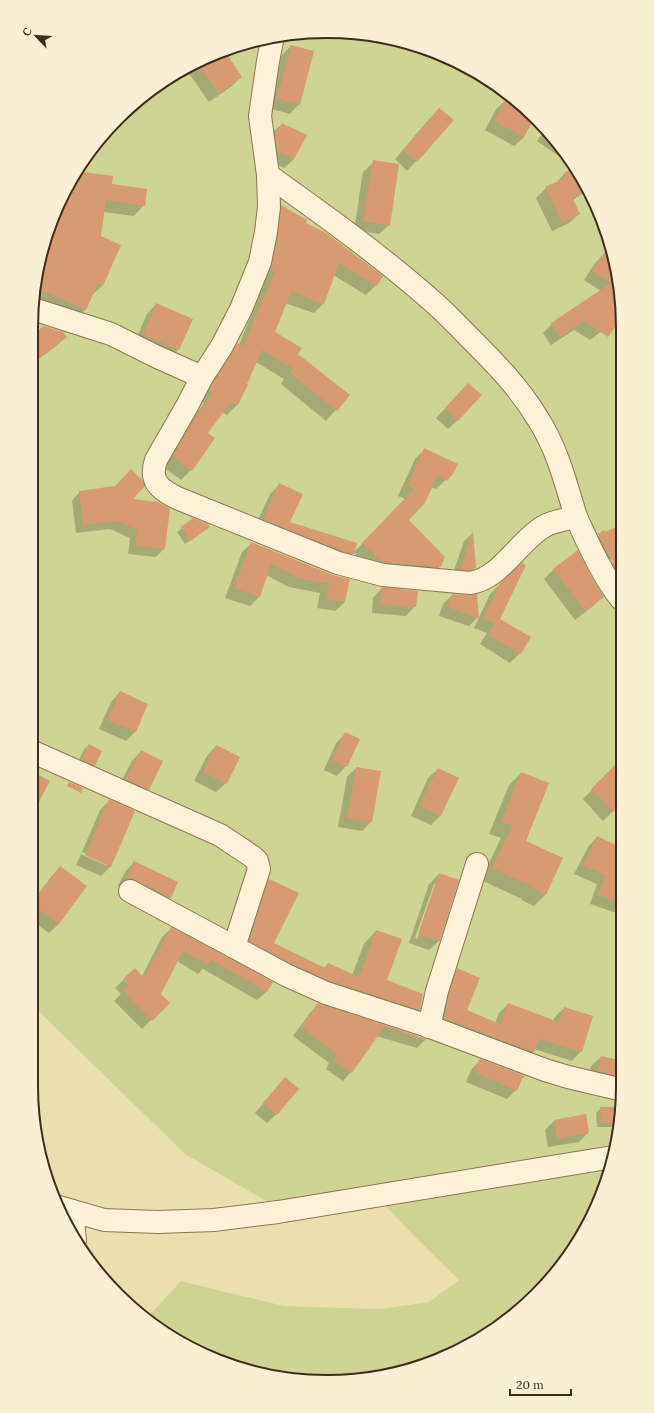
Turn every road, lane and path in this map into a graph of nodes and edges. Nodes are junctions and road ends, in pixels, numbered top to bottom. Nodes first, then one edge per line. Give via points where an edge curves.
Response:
1 (272, 44) edge
2 (268, 175) junction
3 (39, 311) edge
4 (202, 377) junction
5 (576, 517) junction
6 (616, 591) edge
7 (38, 754) edge
8 (477, 864) dead end
9 (130, 891) dead end
10 (234, 947) junction
11 (429, 1027) junction
12 (616, 1088) edge
13 (607, 1158) edge
14 (65, 1209) edge

1 - 2 street via 260,116
2 - 4 street via 269,207 260,262 241,309
2 - 5 street via 432,300 498,366 539,419 558,459
3 - 4 street via 111,334
4 - 5 street via 156,460 153,476 157,483 177,498 326,559 383,575 476,582 493,573 544,527
5 - 6 street via 588,544
7 - 10 street via 220,835 253,857 259,869
8 - 11 street via 437,991
9 - 10 street
10 - 11 street via 312,987
11 - 12 street via 545,1070
13 - 14 street via 278,1212 214,1220 104,1220

